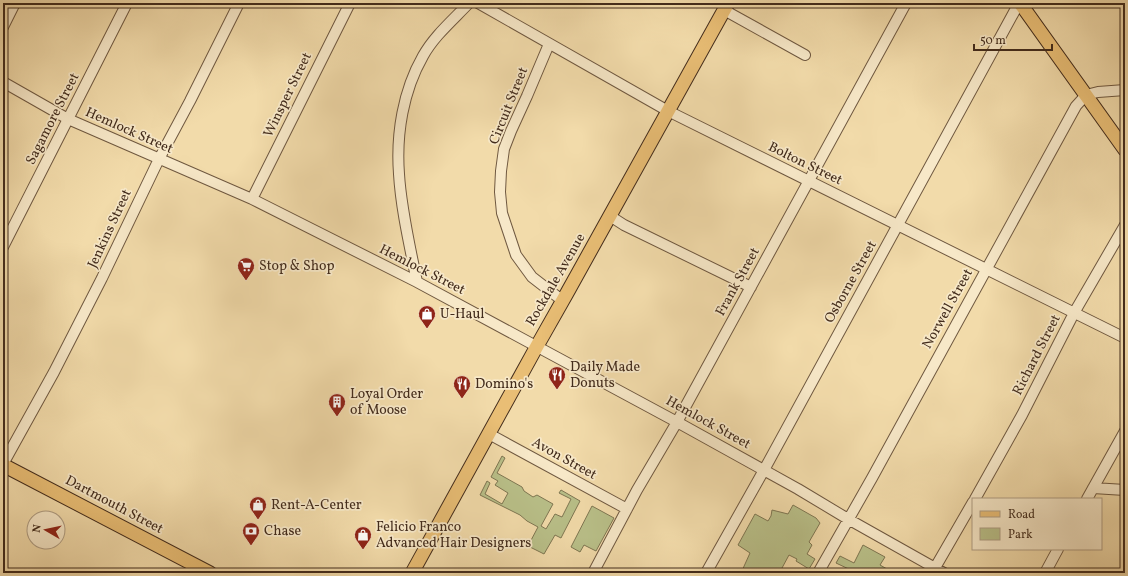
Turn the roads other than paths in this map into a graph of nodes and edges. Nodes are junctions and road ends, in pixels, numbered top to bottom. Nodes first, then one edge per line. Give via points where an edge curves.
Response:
1 (15, 3) edge
2 (126, 3) edge
3 (239, 3) edge
4 (350, 3) edge
5 (468, 3) edge
6 (478, 3) edge
7 (906, 3) edge
8 (1019, 3) edge
9 (726, 7) edge
10 (3, 27) edge
11 (549, 44) junction
12 (805, 55) dead end
13 (3, 82) edge
14 (1125, 90) edge
15 (1086, 95) junction
16 (668, 111) junction
17 (68, 119) junction
18 (1125, 150) edge
19 (159, 160) junction
20 (808, 181) junction
21 (252, 199) junction
22 (610, 216) junction
23 (898, 225) junction
24 (1125, 225) edge
25 (3, 247) edge
26 (986, 269) junction
27 (417, 282) junction
28 (751, 287) junction
29 (562, 301) junction
30 (1074, 313) junction
31 (1125, 338) edge
32 (537, 346) junction
33 (677, 422) junction
34 (1125, 431) edge
35 (488, 434) junction
36 (3, 464) edge
37 (764, 470) junction
38 (1093, 488) junction
39 (1125, 490) edge
40 (976, 498) edge
41 (1088, 498) edge
42 (972, 504) edge
43 (627, 509) junction
44 (848, 519) junction
45 (1057, 550) edge
46 (937, 571) edge
47 (210, 573) edge
48 (412, 573) edge
49 (593, 573) edge
50 (706, 573) edge
51 (818, 573) edge
52 (1045, 573) edge

1 - 10 street
2 - 17 street, Sagamore Street
3 - 19 street, Jenkins Street
4 - 21 street, Winsper Street
5 - 27 street via 437,35 423,55 414,73 403,112 398,174
6 - 11 street, Bolton Street
7 - 20 street, Frank Street
8 - 15 main road
8 - 23 street, Osborne Street
9 - 12 street
9 - 16 main road, Rockdale Avenue
11 - 16 street, Bolton Street
11 - 29 street, Circuit Street via 504,149 500,192 502,213 516,255 532,277
13 - 17 street, Hemlock Street
14 - 15 street
15 - 18 main road
15 - 26 street, Norwell Street via 1076,106
16 - 20 street, Bolton Street
16 - 22 main road, Rockdale Avenue
17 - 19 street, Hemlock Street
17 - 25 street, Sagamore Street
19 - 21 street, Hemlock Street
19 - 36 street, Jenkins Street via 99,285
20 - 23 street, Bolton Street
20 - 28 street, Frank Street
21 - 27 street, Hemlock Street
22 - 28 street
22 - 29 main road, Rockdale Avenue
23 - 26 street, Bolton Street
23 - 37 street, Osborne Street
24 - 30 street, Richard Street
26 - 30 street, Bolton Street
26 - 44 street, Norwell Street
27 - 32 street, Hemlock Street
28 - 33 street, Frank Street
29 - 32 main road, Rockdale Avenue
30 - 31 street, Bolton Street
30 - 40 street, Richard Street via 1022,415
32 - 33 street, Hemlock Street
32 - 35 main road, Rockdale Avenue
33 - 37 street, Hemlock Street
33 - 43 street, Frank Street
34 - 38 street
35 - 43 street, Avon Street
35 - 48 main road, Rockdale Avenue
36 - 47 main road, Dartmouth Street
37 - 44 street, Hemlock Street
37 - 50 street, Osborne Street
38 - 39 street
38 - 41 street
42 - 46 street
43 - 49 street, Frank Street
44 - 46 street, Hemlock Street
44 - 51 street, Norwell Street
45 - 52 street

